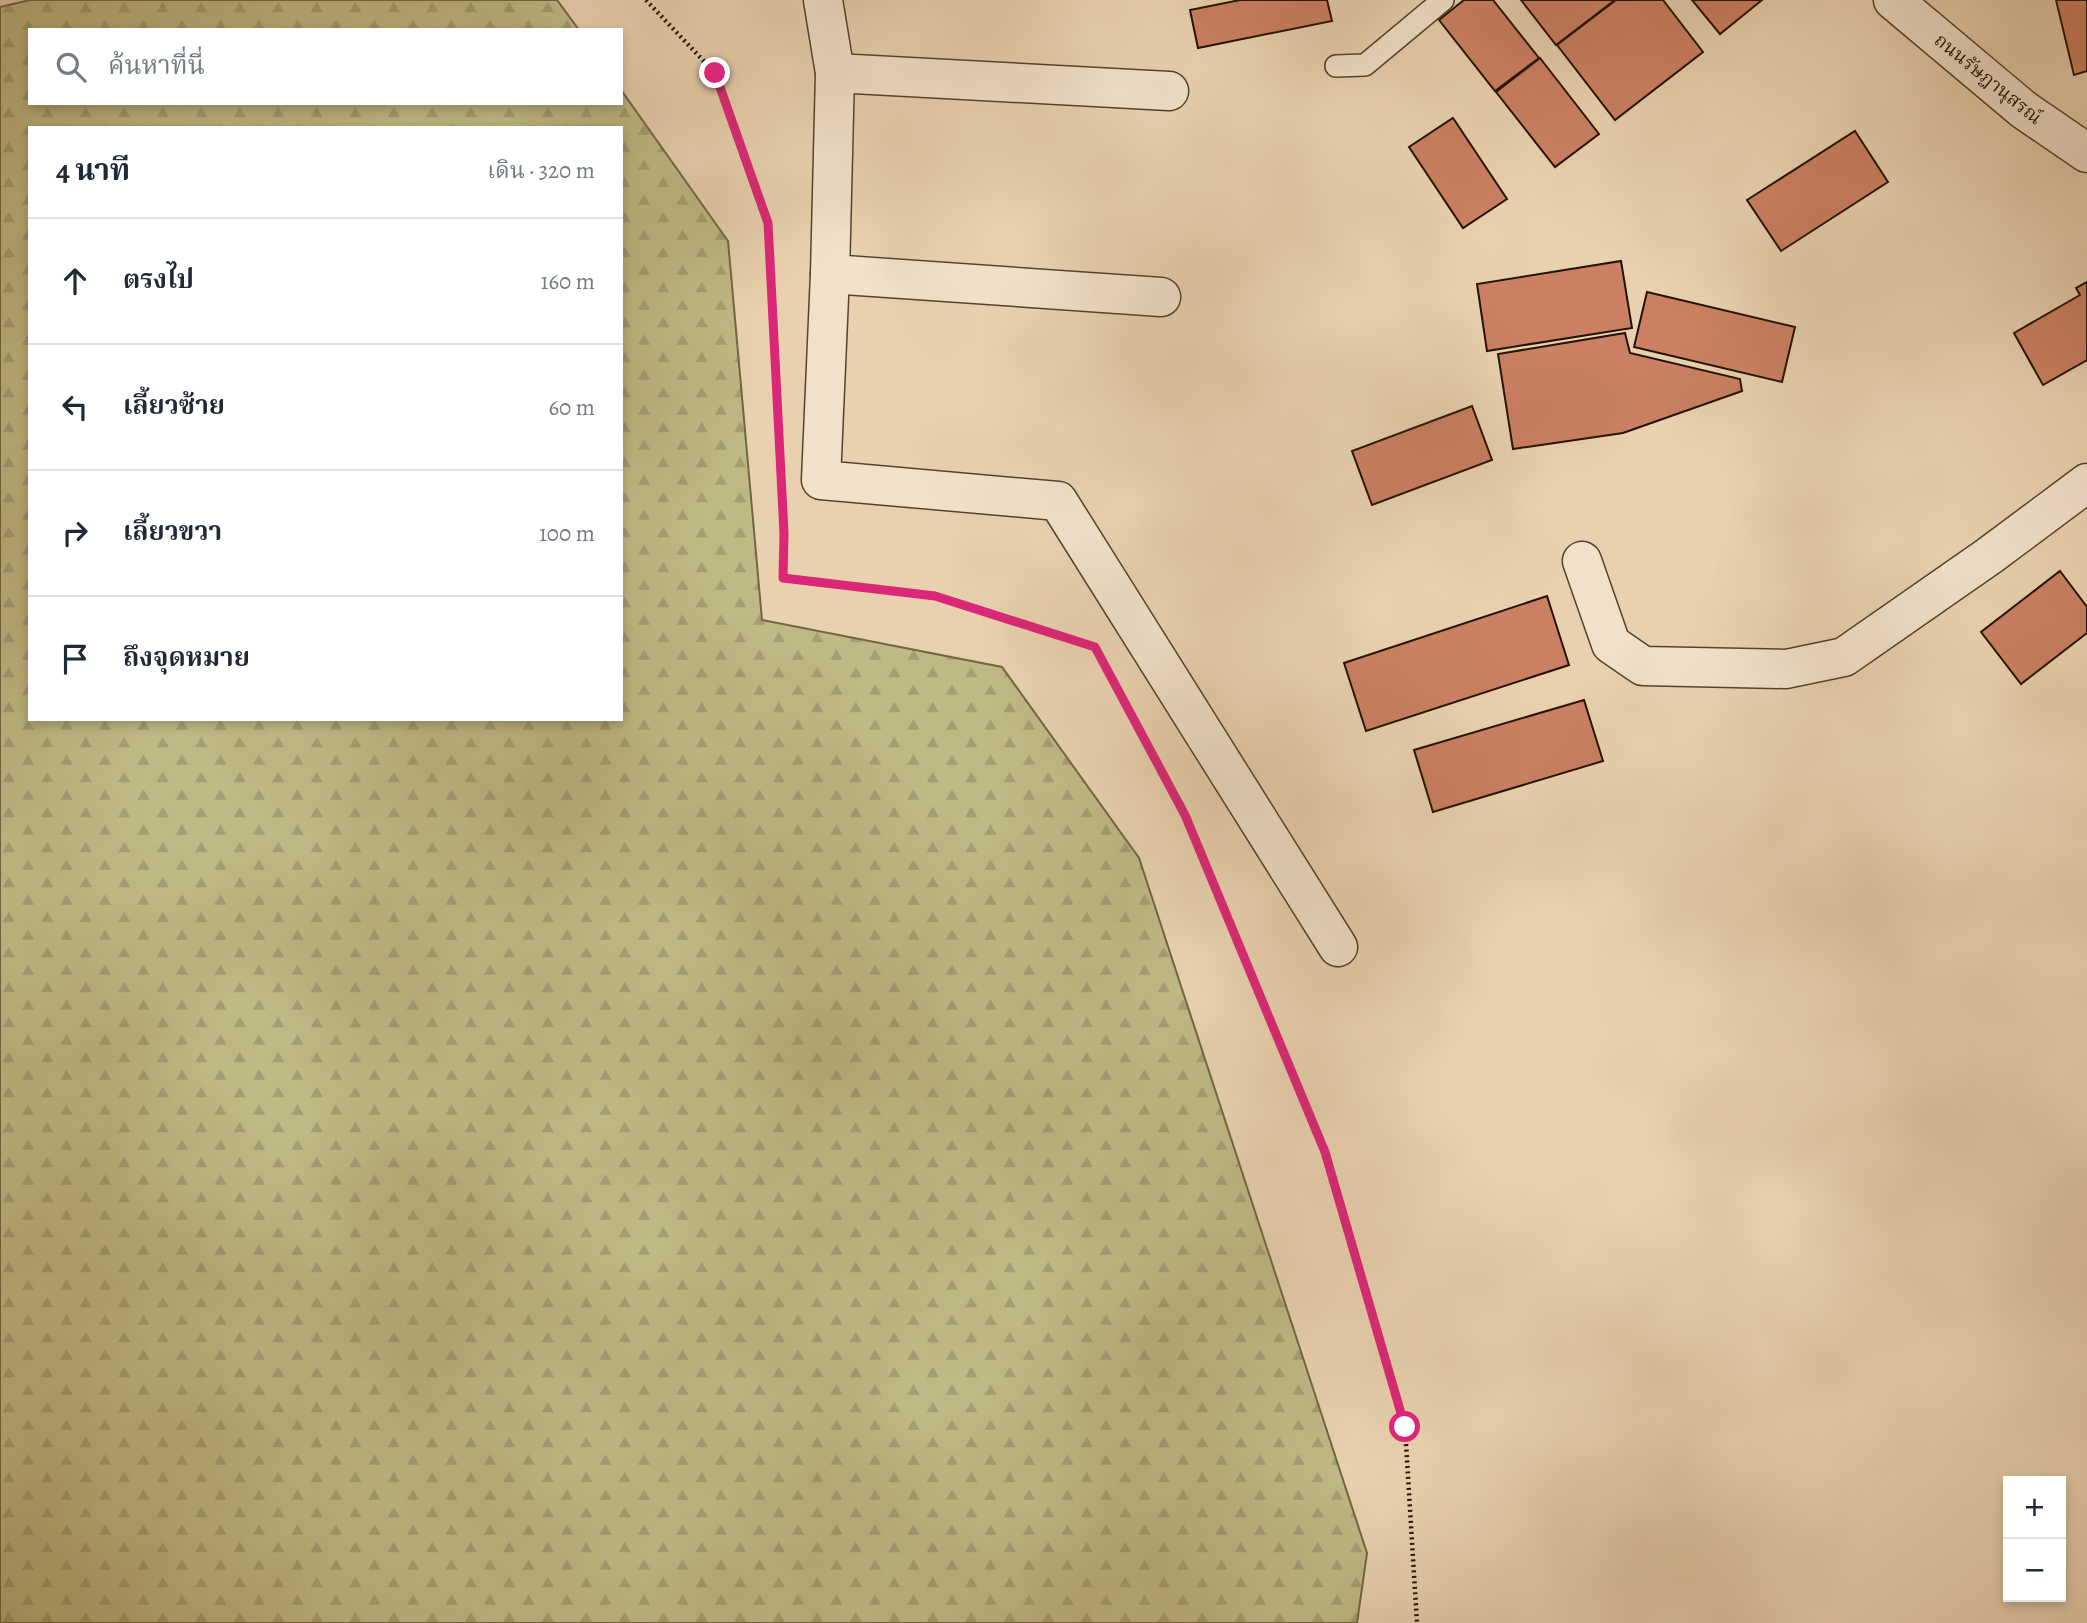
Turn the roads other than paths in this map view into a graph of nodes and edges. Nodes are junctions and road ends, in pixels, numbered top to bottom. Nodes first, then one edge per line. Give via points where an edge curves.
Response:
1 (822, 0) edge
2 (1443, 0) edge
3 (1893, 0) edge
4 (1336, 66) dead end
5 (835, 73) junction
6 (1170, 91) dead end
7 (2087, 153) edge
8 (830, 274) junction
9 (1161, 297) dead end
10 (2087, 483) edge
11 (1582, 561) dead end
12 (1338, 947) dead end

1 - 5 street
2 - 4 lane via 1365,65
3 - 7 street, ถนนรัษฎานุสรณ์ via 2024,110
5 - 6 street
5 - 8 street
8 - 9 street
8 - 12 street via 821,480 1058,501
10 - 11 street via 1844,657 1786,669 1643,666 1611,645

